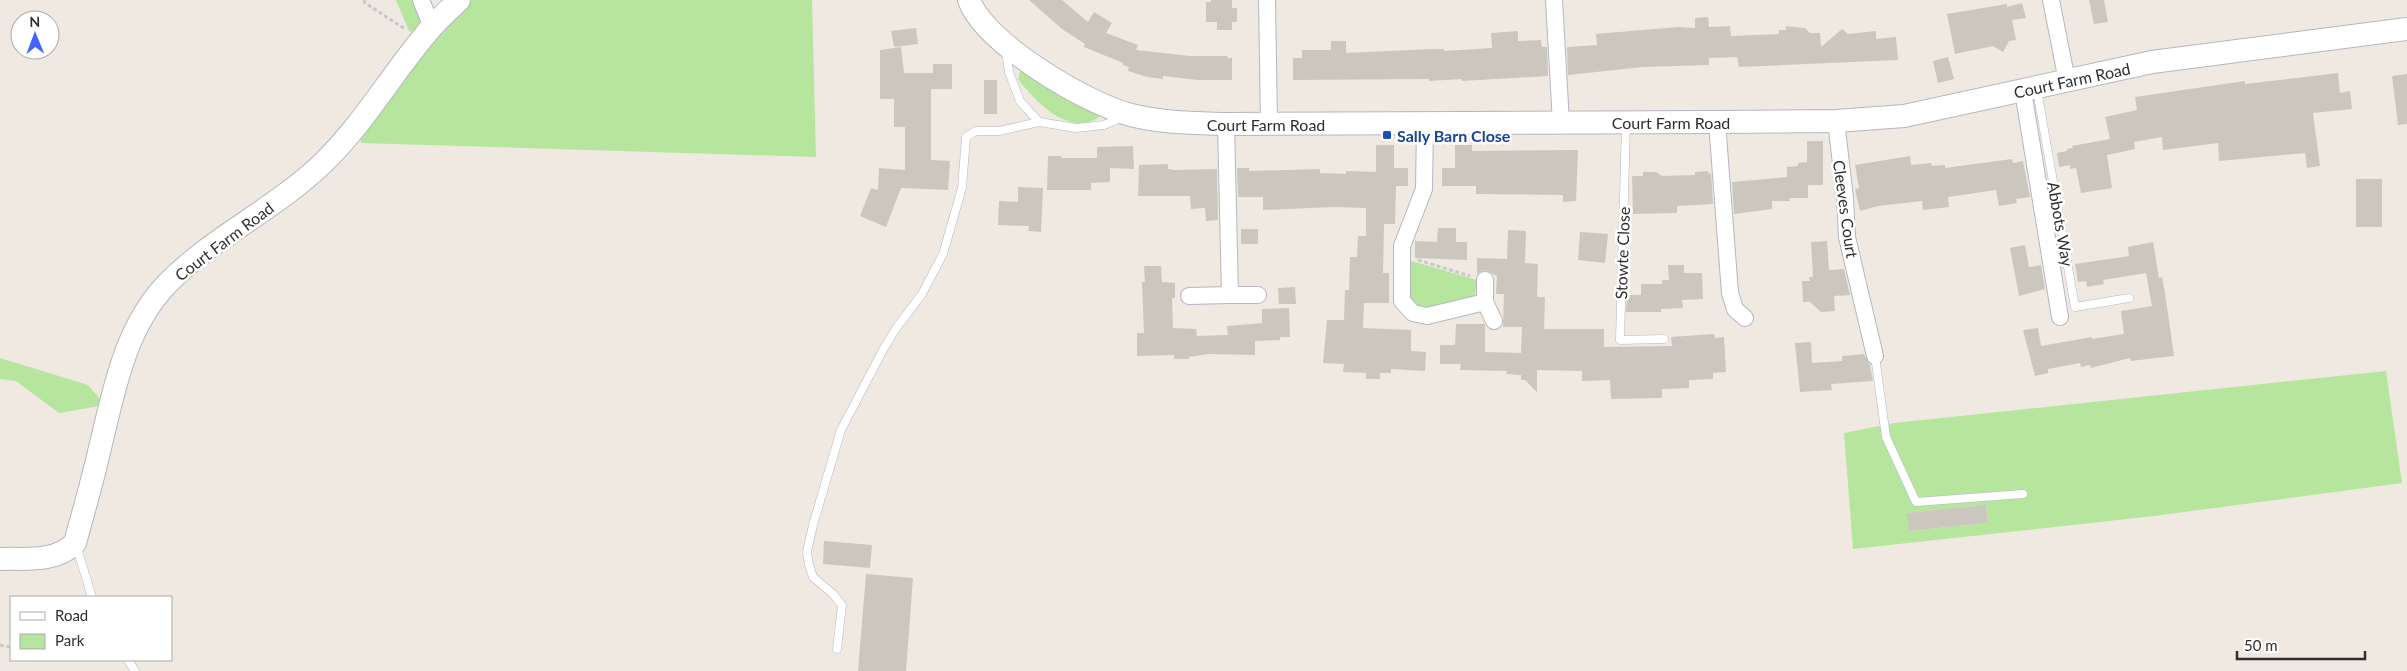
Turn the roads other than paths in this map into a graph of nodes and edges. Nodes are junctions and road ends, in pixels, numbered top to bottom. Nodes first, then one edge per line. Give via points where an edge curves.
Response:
1 (421, 0) edge
2 (460, 0) edge
3 (969, 0) edge
4 (1267, 0) edge
5 (1554, 0) edge
6 (2051, 0) edge
7 (2407, 29) edge
8 (428, 31) junction
9 (1006, 43) junction
10 (2068, 81) junction
11 (2030, 89) junction
12 (1130, 114) junction
13 (1836, 121) junction
14 (1039, 122) junction
15 (1561, 122) junction
16 (1626, 122) junction
17 (1717, 122) junction
18 (1226, 124) junction
19 (1269, 124) junction
20 (1425, 124) junction
21 (1485, 280) road end
22 (1230, 295) junction
23 (1258, 295) dead end
24 (1189, 296) dead end
25 (2129, 298) dead end
26 (1485, 302) junction
27 (2060, 317) dead end
28 (1745, 318) dead end
29 (1494, 321) dead end
30 (1664, 339) dead end
31 (1875, 356) joint
32 (2023, 494) dead end
33 (75, 543) junction
34 (0, 559) edge
35 (92, 596) edge
36 (837, 649) dead end

1 - 8 street
2 - 8 street, Court Farm Road
3 - 9 street, Court Farm Road via 982,23
4 - 19 street
5 - 15 street
6 - 10 street
7 - 10 street, Court Farm Road via 2152,62
8 - 33 street, Court Farm Road via 360,124 324,163 268,208 214,244 166,285 151,304 117,378
9 - 12 street, Court Farm Road via 1029,63 1077,92
9 - 14 lane via 1008,72 1020,101
10 - 11 street, Court Farm Road
11 - 13 street, Court Farm Road via 1904,116
11 - 25 lane, Abbots Way via 2075,307
11 - 27 street
12 - 14 lane via 1104,125 1076,128
12 - 18 street, Court Farm Road via 1177,123
13 - 17 street, Court Farm Road
13 - 31 street, Cleeves Court via 1847,237
14 - 36 lane via 999,131 976,131 966,137 962,188 943,254 922,294 884,348 841,430 807,552 813,577 842,605
15 - 16 street, Court Farm Road
15 - 20 street, Court Farm Road
16 - 17 street, Court Farm Road
16 - 30 lane, Stowte Close via 1620,340
17 - 28 street via 1730,294 1735,309
18 - 19 street, Court Farm Road
18 - 22 street
19 - 20 street, Court Farm Road
20 - 26 street via 1424,189 1402,246 1402,301 1413,313 1427,316
21 - 26 street
22 - 23 street
22 - 24 street
26 - 29 street
31 - 32 lane via 1886,437 1916,502
33 - 34 street via 66,552 50,558
33 - 35 lane

